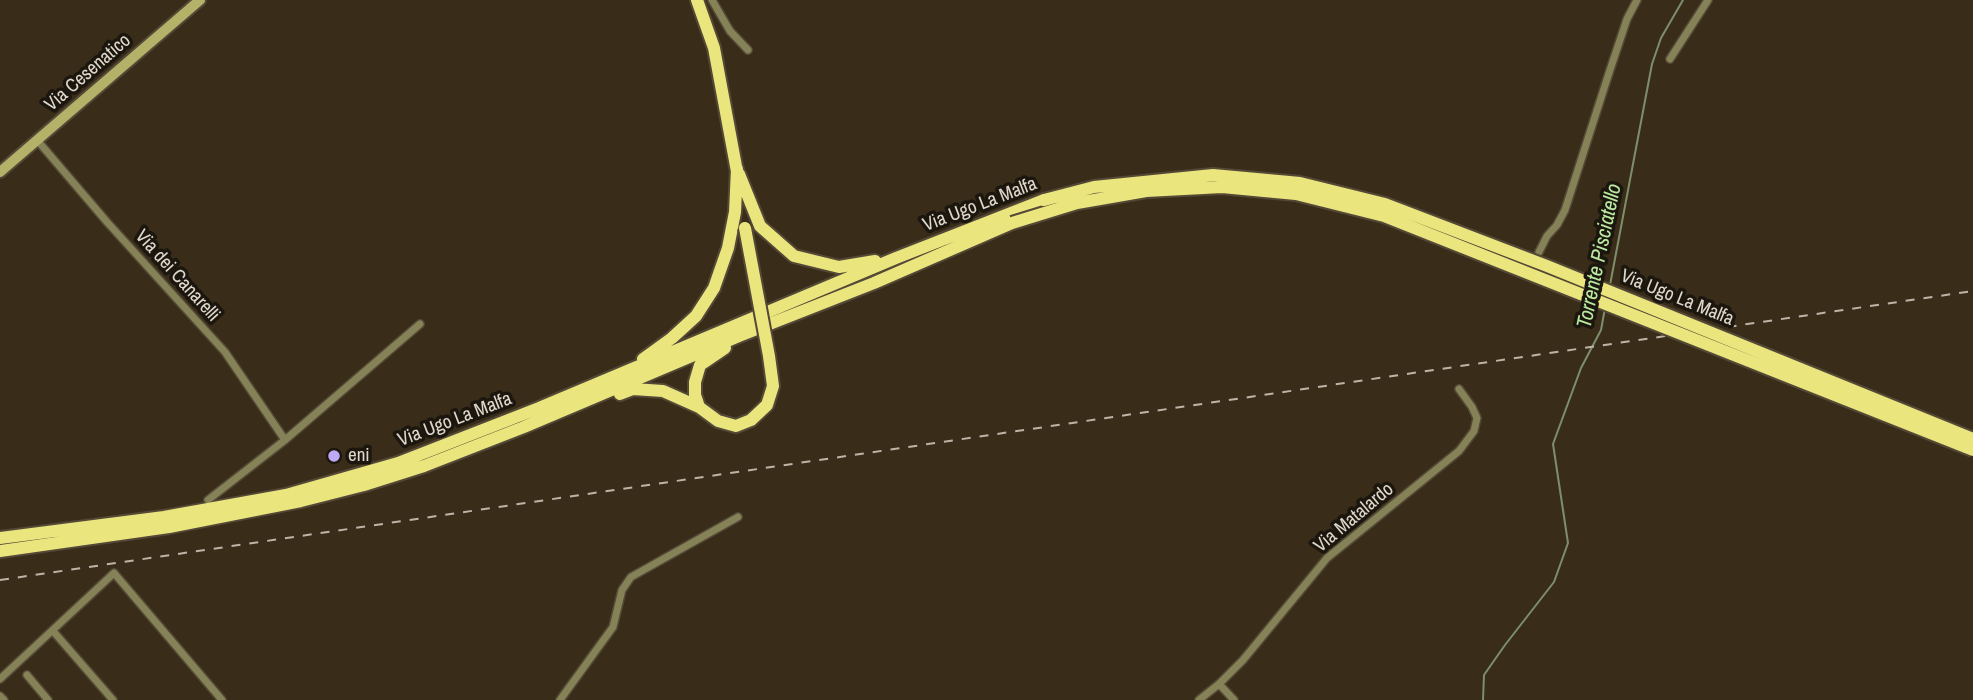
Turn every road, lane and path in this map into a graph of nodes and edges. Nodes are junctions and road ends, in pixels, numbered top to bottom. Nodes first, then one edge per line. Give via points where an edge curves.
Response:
1 (200, 0) edge
2 (698, 0) edge
3 (712, 0) edge
4 (1637, 0) edge
5 (1708, 0) edge
6 (748, 50) dead end
7 (1670, 59) dead end
8 (37, 140) junction
9 (737, 169) junction
10 (0, 172) edge
11 (1539, 252) dead end
12 (896, 258) junction
13 (420, 324) dead end
14 (739, 336) junction
15 (629, 371) junction
16 (1459, 389) dead end
17 (699, 407) junction
18 (524, 427) junction
19 (1973, 439) edge
20 (285, 440) junction
21 (1973, 450) edge
22 (208, 500) dead end
23 (738, 517) dead end
24 (0, 538) edge
25 (0, 551) edge
26 (53, 631) junction
27 (27, 675) dead end
28 (0, 679) edge
29 (1219, 684) junction
30 (0, 696) edge
31 (4, 700) edge
32 (48, 700) edge
33 (113, 700) edge
34 (222, 700) edge
35 (560, 700) edge
36 (1199, 700) edge
37 (1234, 700) edge

1 - 8 main road, Via Cesenatico
2 - 9 highway via 714,48
3 - 6 street via 730,31
4 - 11 street via 1566,210
5 - 7 street
8 - 10 main road, Via Cesenatico
8 - 20 street, Via dei Canarelli via 225,352
9 - 12 highway via 760,226 794,256 839,267
9 - 15 highway via 735,212 714,288 696,316
9 - 17 highway, bridge via 773,386 767,405 736,426 718,421
12 - 15 highway, Via Ugo La Malfa
12 - 19 highway, Via Ugo La Malfa, bridge via 1044,200 1094,187 1213,175 1300,183 1385,204
13 - 20 street
14 - 17 highway via 700,366 695,382
14 - 18 highway, Via Ugo La Malfa
14 - 21 highway, Via Ugo La Malfa, bridge via 1012,223 1077,203 1146,191 1222,187 1296,194 1384,216
15 - 24 highway, Via Ugo La Malfa via 398,463 286,495 164,517
16 - 29 street, Via Matalardo via 1477,418 1474,431 1459,451 1327,558
17 - 18 highway via 663,391 634,389 545,424
18 - 25 highway, Via Ugo La Malfa via 424,466 301,501 169,527
20 - 22 street
23 - 35 street via 631,577 622,590 613,627
26 - 28 street
26 - 33 street
26 - 34 street via 114,573
27 - 32 street
29 - 36 street, Via Matalardo
29 - 37 street
30 - 31 street

